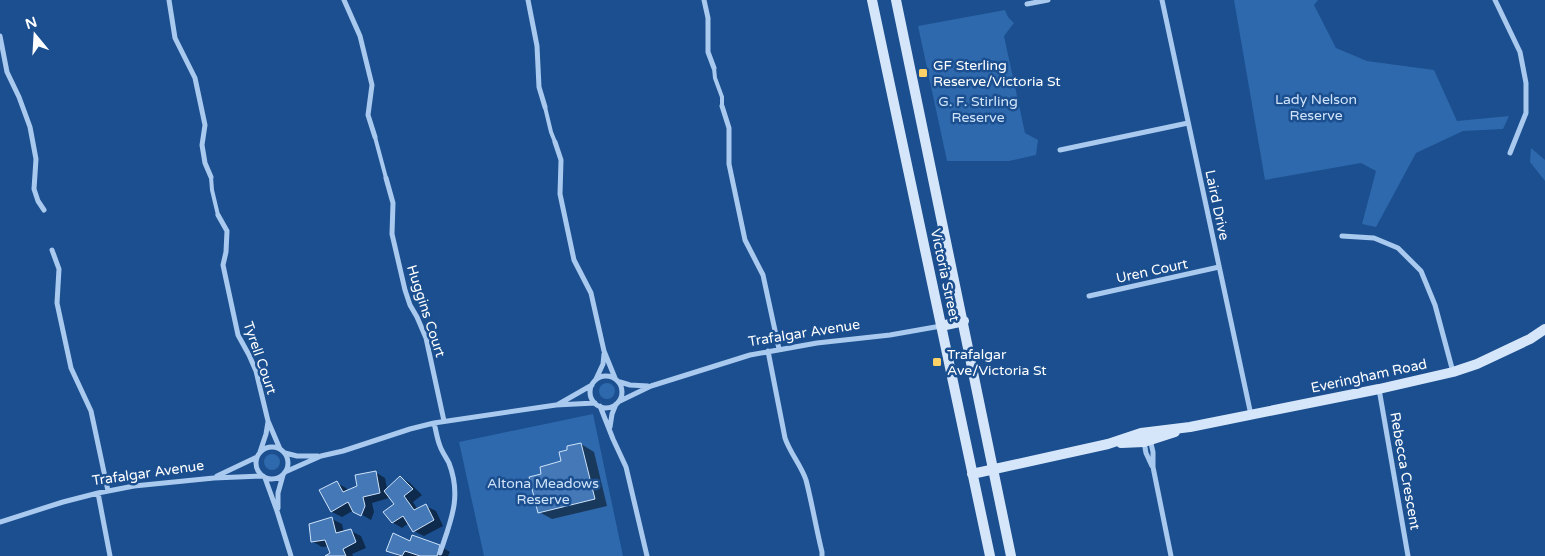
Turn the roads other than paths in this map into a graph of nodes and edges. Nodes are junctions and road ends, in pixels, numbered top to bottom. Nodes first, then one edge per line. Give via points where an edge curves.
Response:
1 (169, 0) edge
2 (344, 0) edge
3 (528, 0) edge
4 (704, 0) edge
5 (872, 0) edge
6 (896, 0) edge
7 (1048, 0) edge
8 (1162, 0) edge
9 (1495, 0) edge
10 (1027, 4) dead end
11 (0, 36) edge
12 (714, 68) joint
13 (722, 106) joint
14 (545, 107) joint
15 (1188, 123) junction
16 (375, 136) joint
17 (555, 142) joint
18 (1060, 150) dead end
19 (1510, 153) dead end
20 (211, 177) joint
21 (386, 178) joint
22 (44, 210) dead end
23 (218, 215) joint
24 (1342, 236) dead end
25 (52, 250) dead end
26 (1219, 267) junction
27 (1089, 296) dead end
28 (964, 321) junction
29 (941, 326) junction
30 (1545, 329) edge
31 (779, 349) junction
32 (604, 351) junction
33 (768, 351) junction
34 (1453, 372) junction
35 (617, 380) junction
36 (593, 383) junction
37 (651, 386) junction
38 (1378, 389) junction
39 (618, 403) junction
40 (556, 405) junction
41 (598, 405) junction
42 (1251, 415) junction
43 (268, 421) junction
44 (444, 421) junction
45 (434, 423) junction
46 (610, 430) junction
47 (1147, 438) junction
48 (283, 451) junction
49 (258, 454) junction
50 (320, 456) junction
51 (993, 469) junction
52 (284, 473) junction
53 (972, 474) junction
54 (264, 477) junction
55 (214, 478) junction
56 (108, 491) junction
57 (98, 493) junction
58 (277, 511) junction
59 (0, 522) edge
60 (440, 553) dead end
61 (110, 556) edge
62 (290, 556) edge
63 (647, 556) edge
64 (822, 556) edge
65 (990, 556) edge
66 (1011, 556) edge
67 (1170, 556) edge
68 (1408, 556) edge

1 - 20 street via 175,38 195,78 205,125 202,145
2 - 16 street via 360,36 372,85 368,115
3 - 14 street via 537,46 539,87
4 - 12 street via 708,18 708,52
5 - 29 street, Victoria Street
6 - 28 street, Victoria Street
7 - 10 street
8 - 15 street, Laird Drive
9 - 19 street via 1520,52 1526,83 1526,113
11 - 22 street via 7,72 30,127 36,159 34,189
12 - 13 lane
13 - 31 street via 729,128 729,164 745,240 763,275
14 - 17 lane
15 - 18 street
15 - 26 street, Laird Drive
16 - 21 lane
17 - 32 street via 561,160 560,194 572,253 591,293
20 - 23 lane
21 - 44 street, Huggins Court via 394,203 392,234 410,306 426,338
23 - 43 street, Tyrell Court via 226,231 223,265 238,335 256,371
24 - 34 street via 1374,238 1398,248 1421,271 1435,305
25 - 56 street via 59,269 58,303 71,368 91,411
26 - 27 street, Uren Court
26 - 42 street, Laird Drive
28 - 29 street, Trafalgar Avenue
28 - 51 street, Victoria Street
29 - 31 street, Trafalgar Avenue
29 - 53 street, Victoria Street
30 - 34 street, Everingham Road via 1477,364
31 - 33 street, Trafalgar Avenue
32 - 35 street
32 - 36 street via 603,364
33 - 37 street, Trafalgar Avenue
33 - 64 street via 785,438 805,479
34 - 38 street, Everingham Road
35 - 36 street via 605,376
35 - 37 street, Trafalgar Avenue via 630,385
35 - 39 street via 623,392
36 - 40 street
36 - 41 street via 591,395
37 - 39 street, Trafalgar Avenue
38 - 42 street, Everingham Road
38 - 68 street, Rebecca Crescent
39 - 41 street via 608,408
39 - 46 street via 612,414
40 - 41 street
40 - 44 street
41 - 46 street
42 - 47 street, Everingham Road
43 - 48 street, Tyrell Court
43 - 49 street, Tyrell Court
44 - 45 street
45 - 50 street
45 - 60 street via 455,490 452,519
46 - 63 street via 630,480
47 - 51 street, Everingham Road
47 - 67 street via 1153,452 1152,467
48 - 49 street via 270,447
48 - 50 street via 297,456
48 - 52 street via 288,463
49 - 54 street via 256,467
49 - 55 street, Trafalgar Avenue
50 - 52 street
51 - 53 street, Everingham Road
51 - 66 street, Victoria Street
52 - 54 street via 275,479
52 - 58 street
53 - 65 street, Victoria Street
54 - 55 street, Trafalgar Avenue
54 - 58 street
55 - 56 street, Trafalgar Avenue
56 - 57 street, Trafalgar Avenue
57 - 59 street, Trafalgar Avenue
57 - 61 street
58 - 62 street

